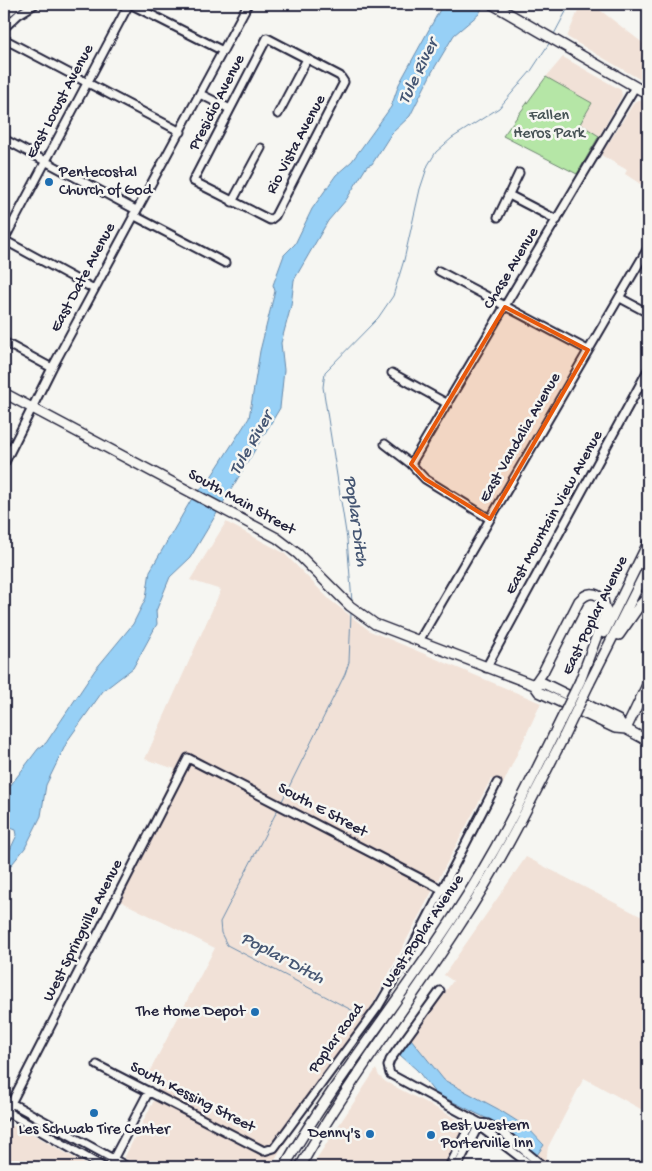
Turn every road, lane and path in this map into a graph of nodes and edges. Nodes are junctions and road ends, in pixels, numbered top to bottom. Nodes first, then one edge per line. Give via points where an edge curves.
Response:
1 (20, 4) edge
2 (35, 4) edge
3 (129, 4) edge
4 (248, 4) edge
5 (492, 4) edge
6 (4, 16) edge
7 (4, 28) edge
8 (4, 40) edge
9 (223, 52) junction
10 (306, 59) junction
11 (88, 82) junction
12 (635, 87) junction
13 (200, 94) junction
14 (648, 94) edge
15 (230, 109) junction
16 (278, 114) dead end
17 (181, 132) junction
18 (4, 139) edge
19 (261, 148) dead end
20 (45, 161) junction
21 (519, 173) dead end
22 (509, 195) junction
23 (232, 202) junction
24 (135, 213) junction
25 (498, 218) dead end
26 (557, 220) junction
27 (4, 240) edge
28 (648, 248) edge
29 (225, 263) dead end
30 (438, 271) dead end
31 (94, 288) junction
32 (620, 298) junction
33 (505, 307) junction
34 (648, 313) edge
35 (4, 342) edge
36 (588, 350) junction
37 (52, 368) junction
38 (648, 370) edge
39 (392, 373) dead end
40 (4, 393) edge
41 (448, 404) junction
42 (31, 407) junction
43 (4, 443) edge
44 (385, 444) dead end
45 (12, 448) junction
46 (4, 464) edge
47 (411, 464) junction
48 (490, 519) junction
49 (648, 543) edge
50 (648, 567) edge
51 (648, 597) edge
52 (419, 642) junction
53 (601, 662) junction
54 (486, 668) junction
55 (580, 681) junction
56 (648, 683) edge
57 (534, 685) junction
58 (570, 702) joint
59 (578, 707) joint
60 (626, 729) junction
61 (648, 741) edge
62 (188, 758) joint
63 (497, 782) dead end
64 (443, 890) junction
65 (440, 991) dead end
66 (97, 1065) dead end
67 (149, 1091) junction
68 (4, 1099) edge
69 (11, 1103) junction
70 (5, 1113) edge
71 (473, 1119) junction
72 (480, 1123) junction
73 (274, 1148) joint
74 (113, 1159) junction
75 (102, 1167) edge
76 (109, 1167) edge
77 (128, 1167) edge
78 (284, 1167) edge
79 (300, 1167) edge
80 (449, 1167) edge
81 (457, 1167) edge
82 (533, 1167) edge
83 (544, 1167) edge

1 - 6 street
2 - 7 street
3 - 9 street
3 - 11 street, East Locust Avenue
4 - 9 street, East Date Avenue
5 - 12 main road
8 - 11 street
9 - 13 street, East Date Avenue
10 - 15 street, Presidio Avenue via 267,38
10 - 16 street
10 - 23 street, Rio Vista Avenue via 340,76 344,86 275,216 266,220
11 - 17 street
11 - 20 street, East Locust Avenue
12 - 14 main road
12 - 26 street, Chase Avenue
13 - 15 street
13 - 17 street, East Date Avenue
15 - 23 street, Presidio Avenue via 193,181
17 - 24 street, East Date Avenue
18 - 20 street
19 - 23 street
20 - 24 street
20 - 27 street, East Locust Avenue
21 - 22 street
22 - 25 street
22 - 26 street
24 - 29 street
24 - 31 street, East Date Avenue
26 - 33 street, Chase Avenue
27 - 31 street
28 - 32 street, East Vandalia Avenue
30 - 33 street
31 - 37 street, East Date Avenue
32 - 34 street
32 - 36 street, East Vandalia Avenue
33 - 36 street
33 - 41 street, Chase Avenue
35 - 37 street
36 - 48 street, East Vandalia Avenue
37 - 42 street, East Date Avenue
38 - 54 street, East Mountain View Avenue
39 - 41 street
40 - 42 main road, South Main Street
41 - 47 street, Chase Avenue
42 - 45 street, East Date Avenue
42 - 52 main road, South Main Street via 295,551 360,613 385,629
43 - 45 street
44 - 47 street
45 - 46 street, East Date Avenue
47 - 48 street via 426,479
48 - 52 street, East Vandalia Avenue
49 - 55 main road, East Poplar Avenue
50 - 53 main road, East Poplar Avenue
51 - 53 main road
52 - 54 main road, South Main Street
53 - 59 main road, East Poplar Avenue, bridge
54 - 57 main road, South Main Street
55 - 57 main road via 606,611 603,600 593,594 587,594 579,601
55 - 58 main road, East Poplar Avenue, bridge
56 - 60 main road
57 - 60 main road, South Main Street via 538,692 615,728
58 - 78 main road, West Poplar Avenue, bridge via 500,839 465,899
59 - 79 main road, West Poplar Avenue, bridge via 517,830 481,892 339,1102
60 - 61 main road, South Main Street
62 - 64 street, South E Street
62 - 69 street, West Springville Avenue
63 - 64 street, Poplar Road
64 - 73 street, Poplar Road via 378,1007
65 - 71 street via 390,1060 388,1071 393,1077
66 - 67 street, South Kessing Street
67 - 73 street, South Kessing Street via 264,1151
67 - 74 street
68 - 69 street
69 - 70 street, West Springville Avenue
69 - 74 street
70 - 75 street
71 - 72 street
71 - 80 street
72 - 81 street
72 - 82 street via 484,1130
72 - 83 street via 501,1131
74 - 76 street
74 - 77 street

